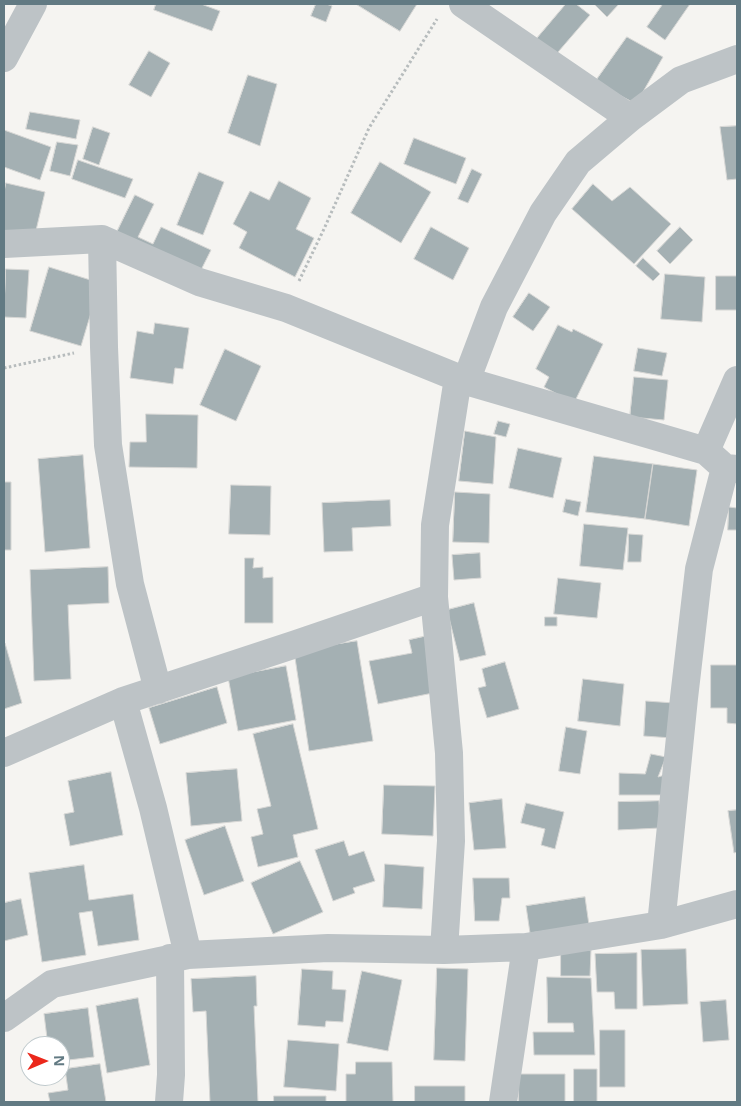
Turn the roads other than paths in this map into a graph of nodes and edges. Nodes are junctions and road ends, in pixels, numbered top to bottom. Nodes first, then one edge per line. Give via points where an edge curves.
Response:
1 (33, 4) edge
2 (452, 8) edge
3 (4, 58) edge
4 (737, 59) edge
5 (630, 118) junction
6 (102, 239) junction
7 (4, 244) edge
8 (462, 380) junction
9 (737, 380) edge
10 (723, 463) edge
11 (434, 597) junction
12 (158, 690) junction
13 (123, 701) junction
14 (4, 753) edge
15 (737, 904) edge
16 (661, 925) junction
17 (526, 947) junction
18 (444, 950) junction
19 (179, 957) junction
20 (4, 1018) edge
21 (169, 1102) edge
22 (503, 1102) edge

1 - 3 street
2 - 5 street
4 - 5 street via 681,80
5 - 8 street via 578,162 543,213 494,307
6 - 7 street
6 - 8 street via 199,282 286,308
6 - 12 street via 108,445 130,584
8 - 10 street
8 - 11 street via 435,525
9 - 10 street
10 - 16 street via 700,569
11 - 12 street
11 - 18 street via 449,753 452,841
12 - 13 street
13 - 14 street
13 - 19 street via 153,808
15 - 16 street
16 - 17 street
17 - 18 street
17 - 22 street
18 - 19 street via 328,948
19 - 20 street via 52,984
19 - 21 street

